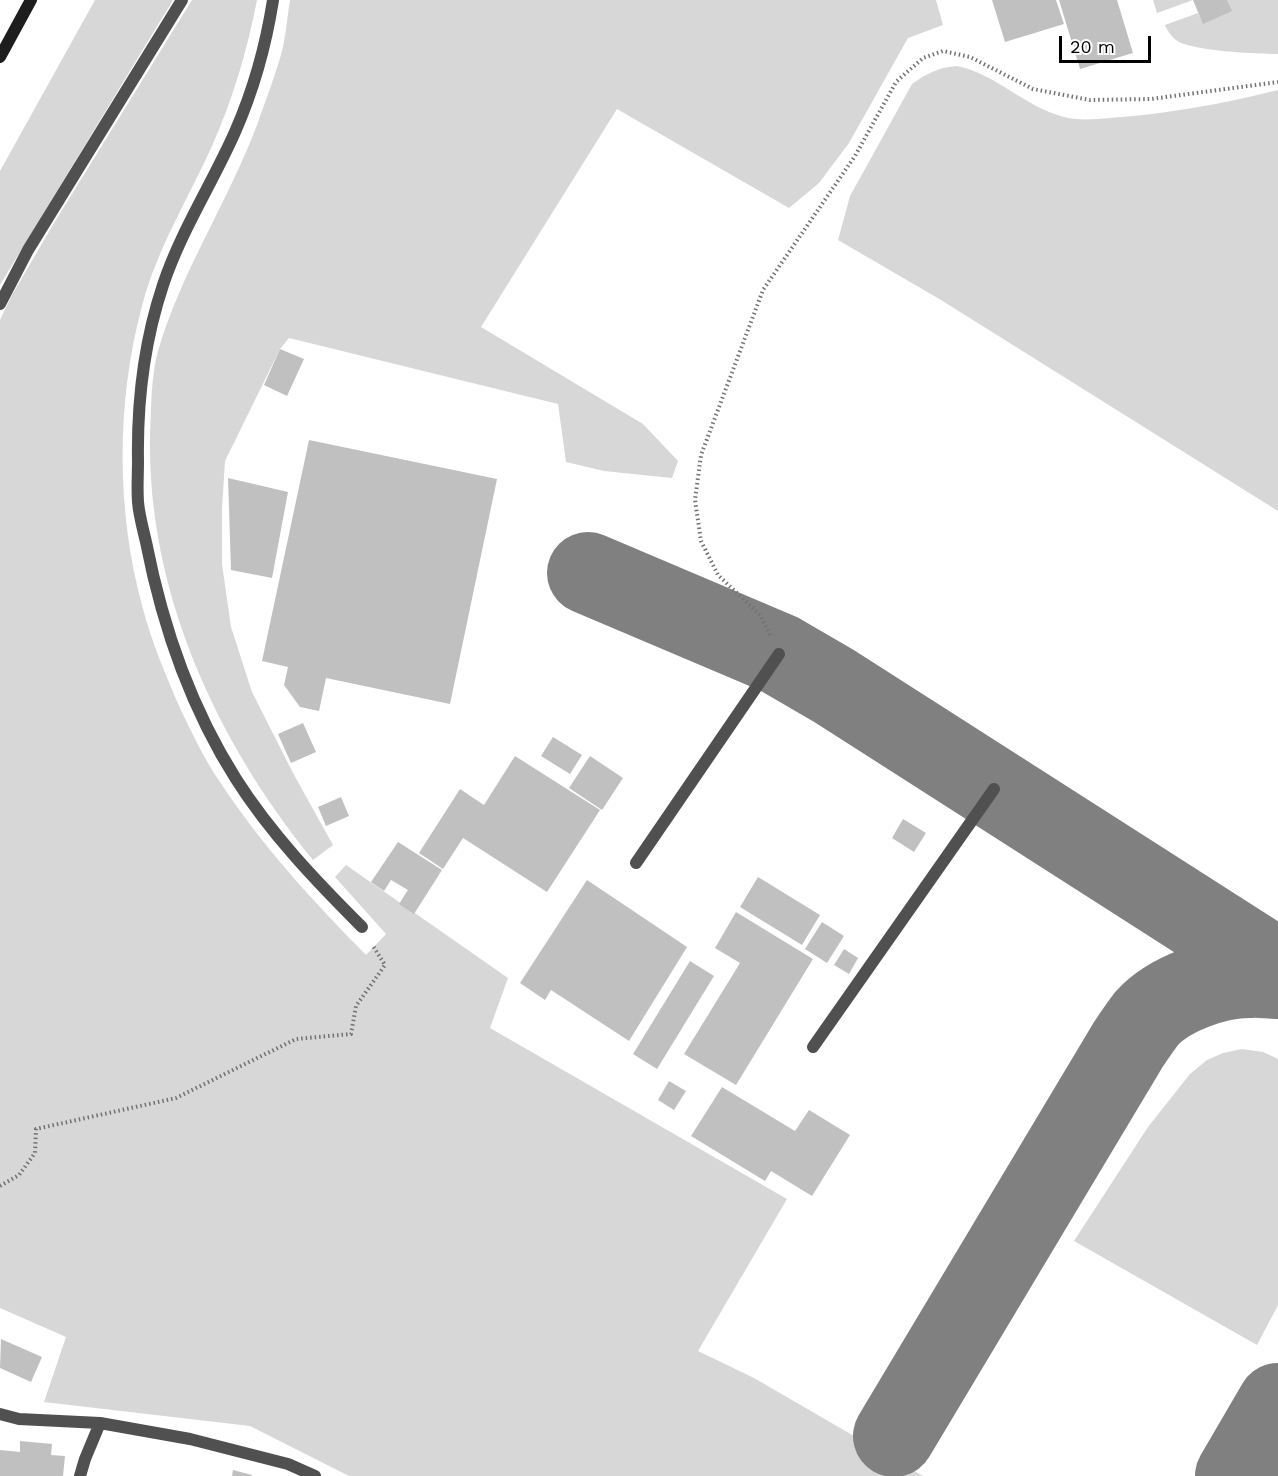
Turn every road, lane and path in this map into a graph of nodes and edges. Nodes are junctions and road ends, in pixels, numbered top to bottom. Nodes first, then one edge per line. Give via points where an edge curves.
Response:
1 (31, 0) edge
2 (182, 0) edge
3 (273, 0) edge
4 (0, 57) edge
5 (1278, 82) edge
6 (0, 304) edge
7 (779, 654) joint
8 (994, 789) dead end
9 (636, 863) dead end
10 (362, 927) joint
11 (813, 1047) dead end
12 (0, 1186) edge
13 (0, 1414) edge
14 (100, 1423) junction
15 (80, 1476) edge
16 (315, 1476) edge

1 - 4 main road
2 - 6 lane via 28,250
3 - 10 lane via 258,69 243,112 182,237 152,322 137,416 138,502 154,585 190,691 208,728 236,779 275,834
5 - 7 path via 1151,99 1090,100 1033,89 970,57 943,51 923,58 896,82 855,156 763,290 701,455 695,500 701,541 718,575 760,615
7 - 9 lane
8 - 11 lane
10 - 12 path via 385,965 356,1006 351,1034 296,1040 176,1098 36,1129 35,1153 19,1175
13 - 14 lane via 19,1419
14 - 15 lane
14 - 16 lane via 225,1447 288,1464

